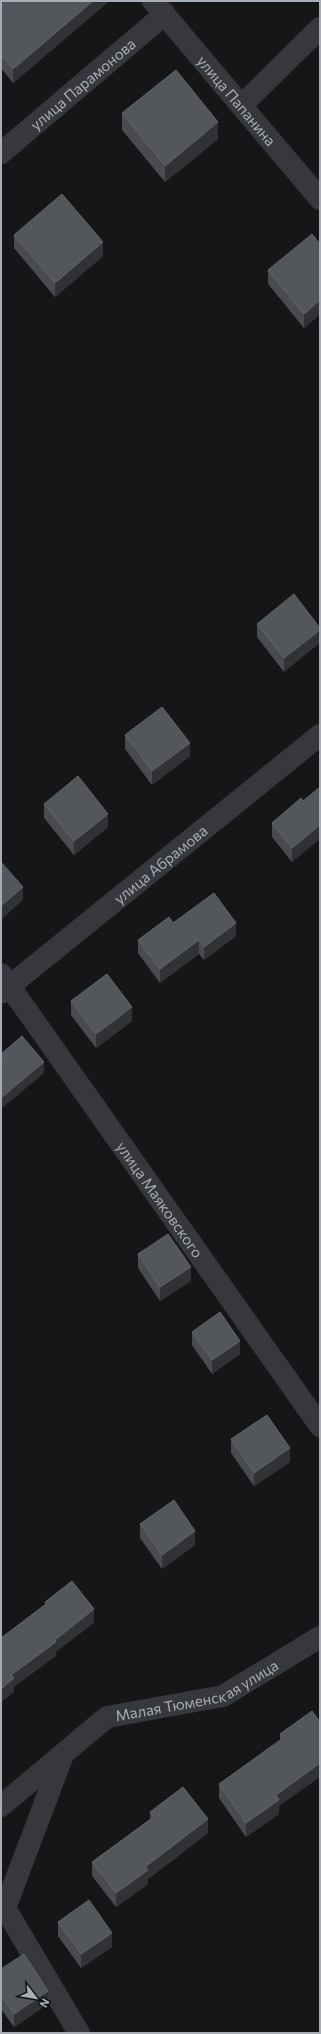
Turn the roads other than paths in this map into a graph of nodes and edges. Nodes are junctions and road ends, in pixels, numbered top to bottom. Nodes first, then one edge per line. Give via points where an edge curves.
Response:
1 (159, 8) edge
2 (320, 28) edge
3 (242, 105) junction
4 (1, 153) edge
5 (320, 199) edge
6 (320, 735) edge
7 (4, 984) edge
8 (320, 1426) edge
9 (320, 1637) edge
10 (64, 1753) junction
11 (1, 1806) edge
12 (79, 2033) edge

1 - 3 street, улица Папанина
1 - 4 street, улица Парамонова
2 - 3 street
3 - 5 street, улица Папанина
6 - 7 street, улица Абрамова
7 - 8 street, улица Маяковского
9 - 10 street, Малая Тюменская улица via 223,1696 107,1717
10 - 11 street, Малая Тюменская улица
10 - 12 street via 5,1908

